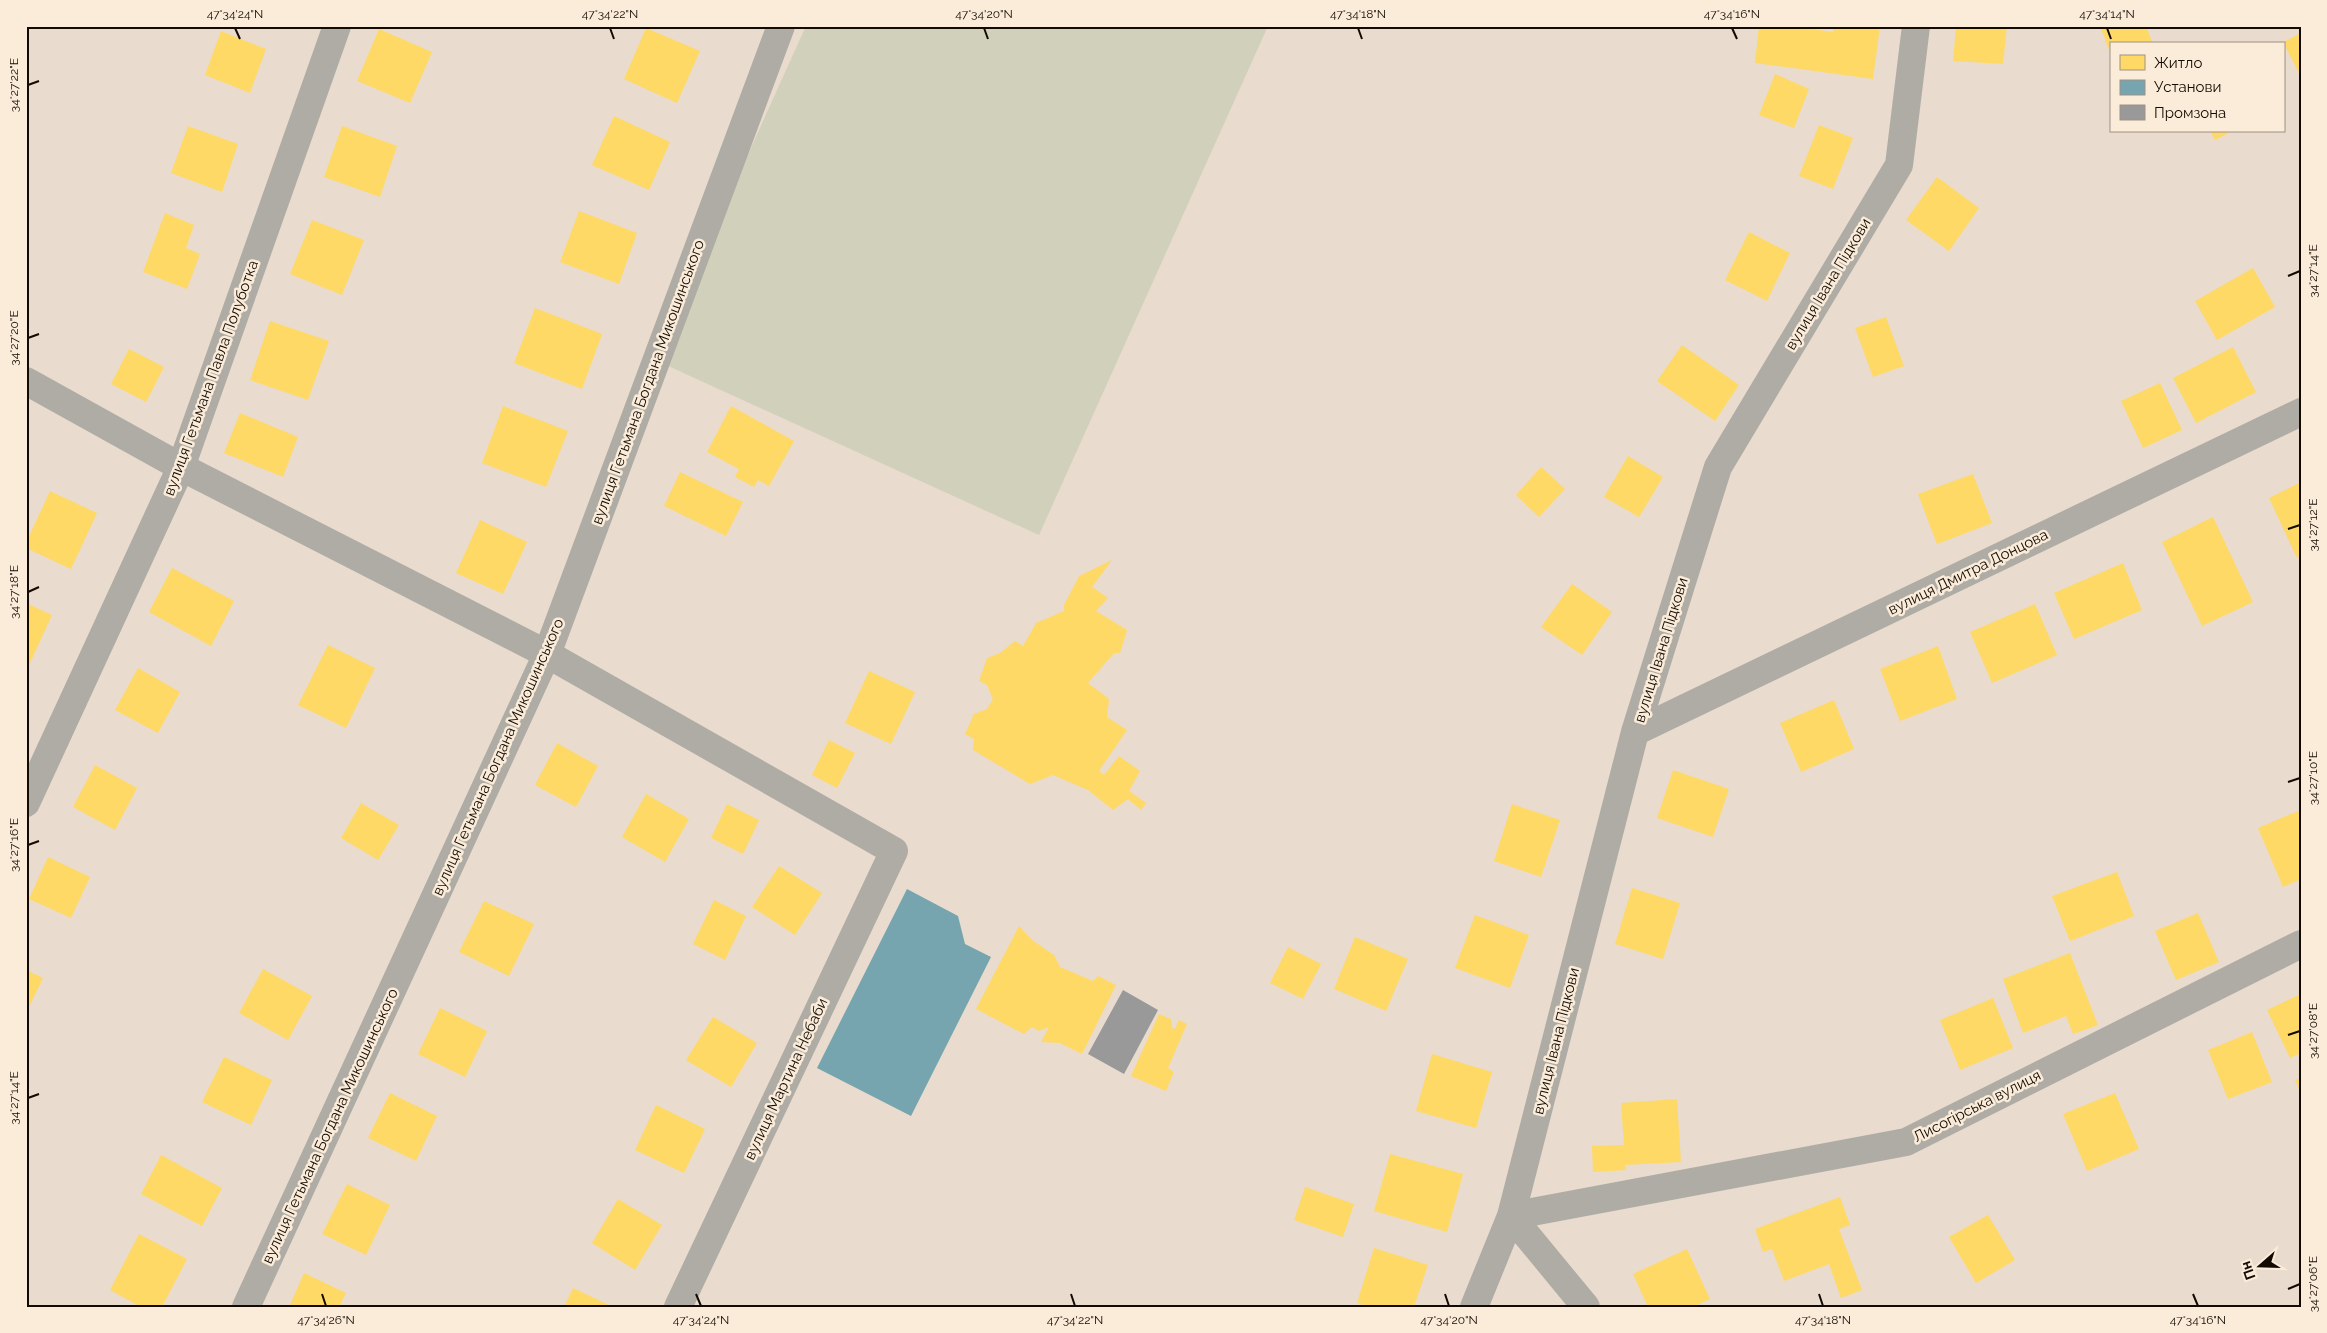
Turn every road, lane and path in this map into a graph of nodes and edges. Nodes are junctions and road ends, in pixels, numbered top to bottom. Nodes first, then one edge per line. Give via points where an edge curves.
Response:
1 (337, 26) edge
2 (781, 26) edge
3 (1916, 26) edge
4 (26, 381) edge
5 (2301, 412) edge
6 (181, 467) junction
7 (547, 654) junction
8 (1635, 732) junction
9 (26, 802) edge
10 (2301, 944) edge
11 (1511, 1216) junction
12 (246, 1307) edge
13 (678, 1307) edge
14 (1474, 1307) edge
15 (1586, 1307) edge

1 - 6 street, вулиця Гетьмана Павла Полуботка
2 - 7 street, вулиця Гетьмана Богдана Микошинського
3 - 8 street, вулиця Івана Підкови via 1899,165 1718,467
4 - 6 street
5 - 8 street, вулиця Дмитра Донцова
6 - 7 street
6 - 9 street, вулиця Гетьмана Павла Полуботка
7 - 12 street, вулиця Гетьмана Богдана Микошинського
7 - 13 street, вулиця Мартина Небаби via 894,851
8 - 11 street, вулиця Івана Підкови
10 - 11 street, Лисогірська вулиця via 1906,1142
11 - 14 street, вулиця Івана Підкови
11 - 15 street

